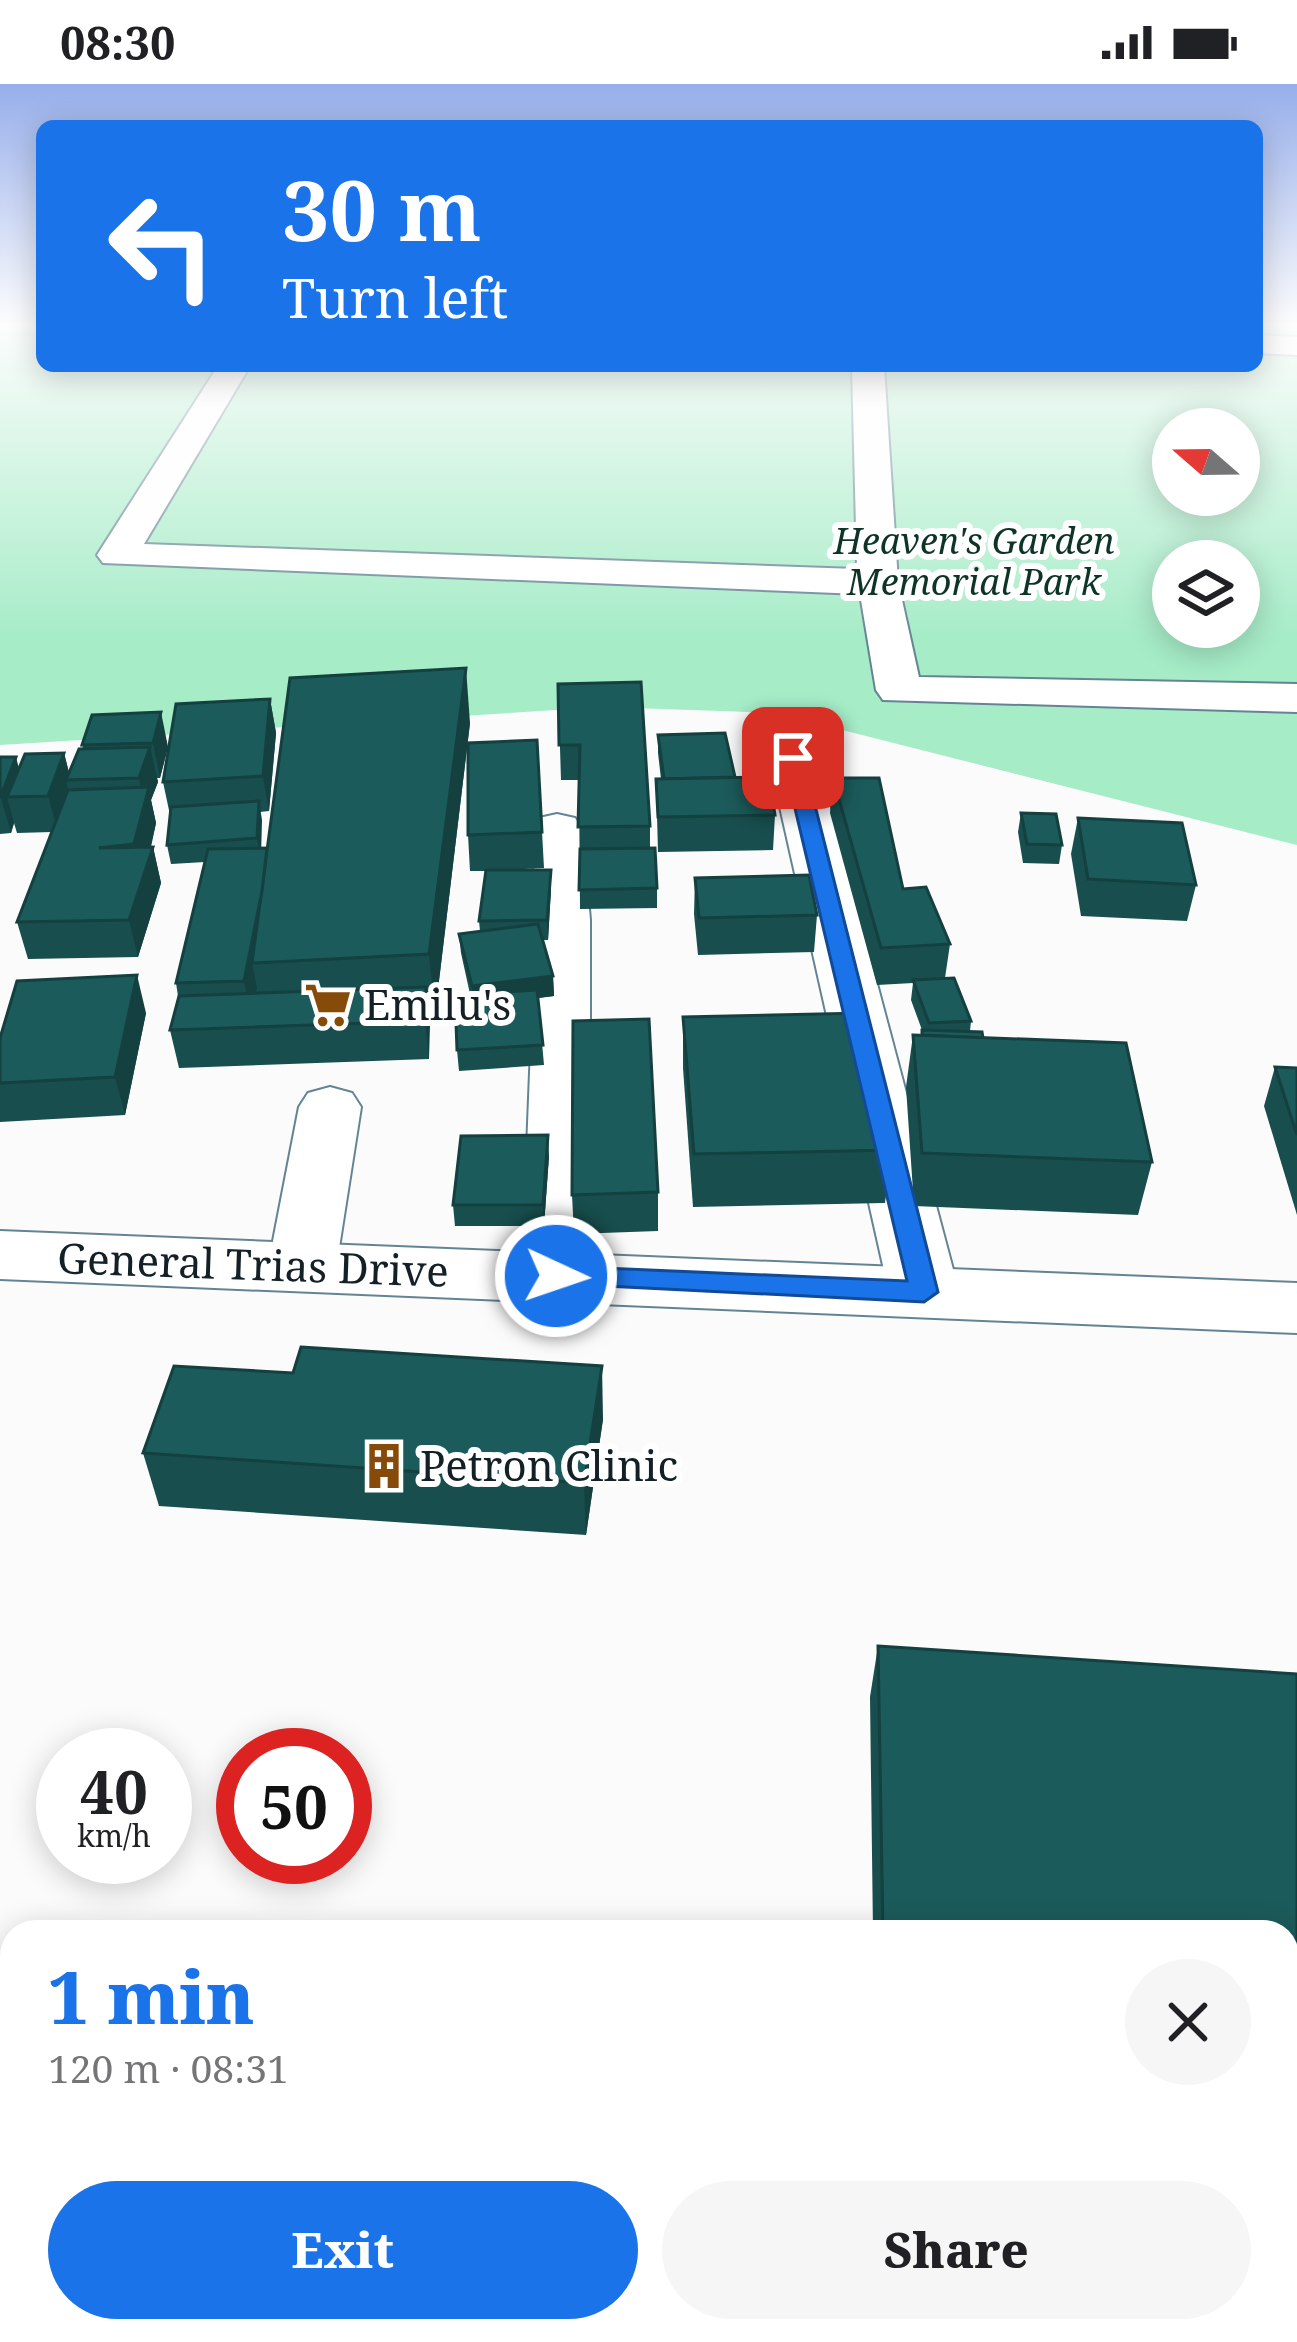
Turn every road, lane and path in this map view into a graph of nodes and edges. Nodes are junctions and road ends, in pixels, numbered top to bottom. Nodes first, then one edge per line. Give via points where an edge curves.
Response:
1 (194, 431) edge
2 (871, 431) edge
3 (878, 582) junction
4 (1297, 698) edge
5 (793, 758) dead end
6 (557, 829) dead end
7 (330, 1107) dead end
8 (0, 1255) edge
9 (302, 1267) junction
10 (556, 1276) junction
11 (924, 1292) junction
12 (1297, 1308) edge

1 - 3 main road via 117,555
2 - 3 main road
3 - 4 main road via 899,690
5 - 11 main road
6 - 10 main road via 563,920
7 - 9 main road
8 - 9 main road, General Trias Drive
9 - 10 main road, General Trias Drive
10 - 11 main road, General Trias Drive
11 - 12 main road, General Trias Drive

